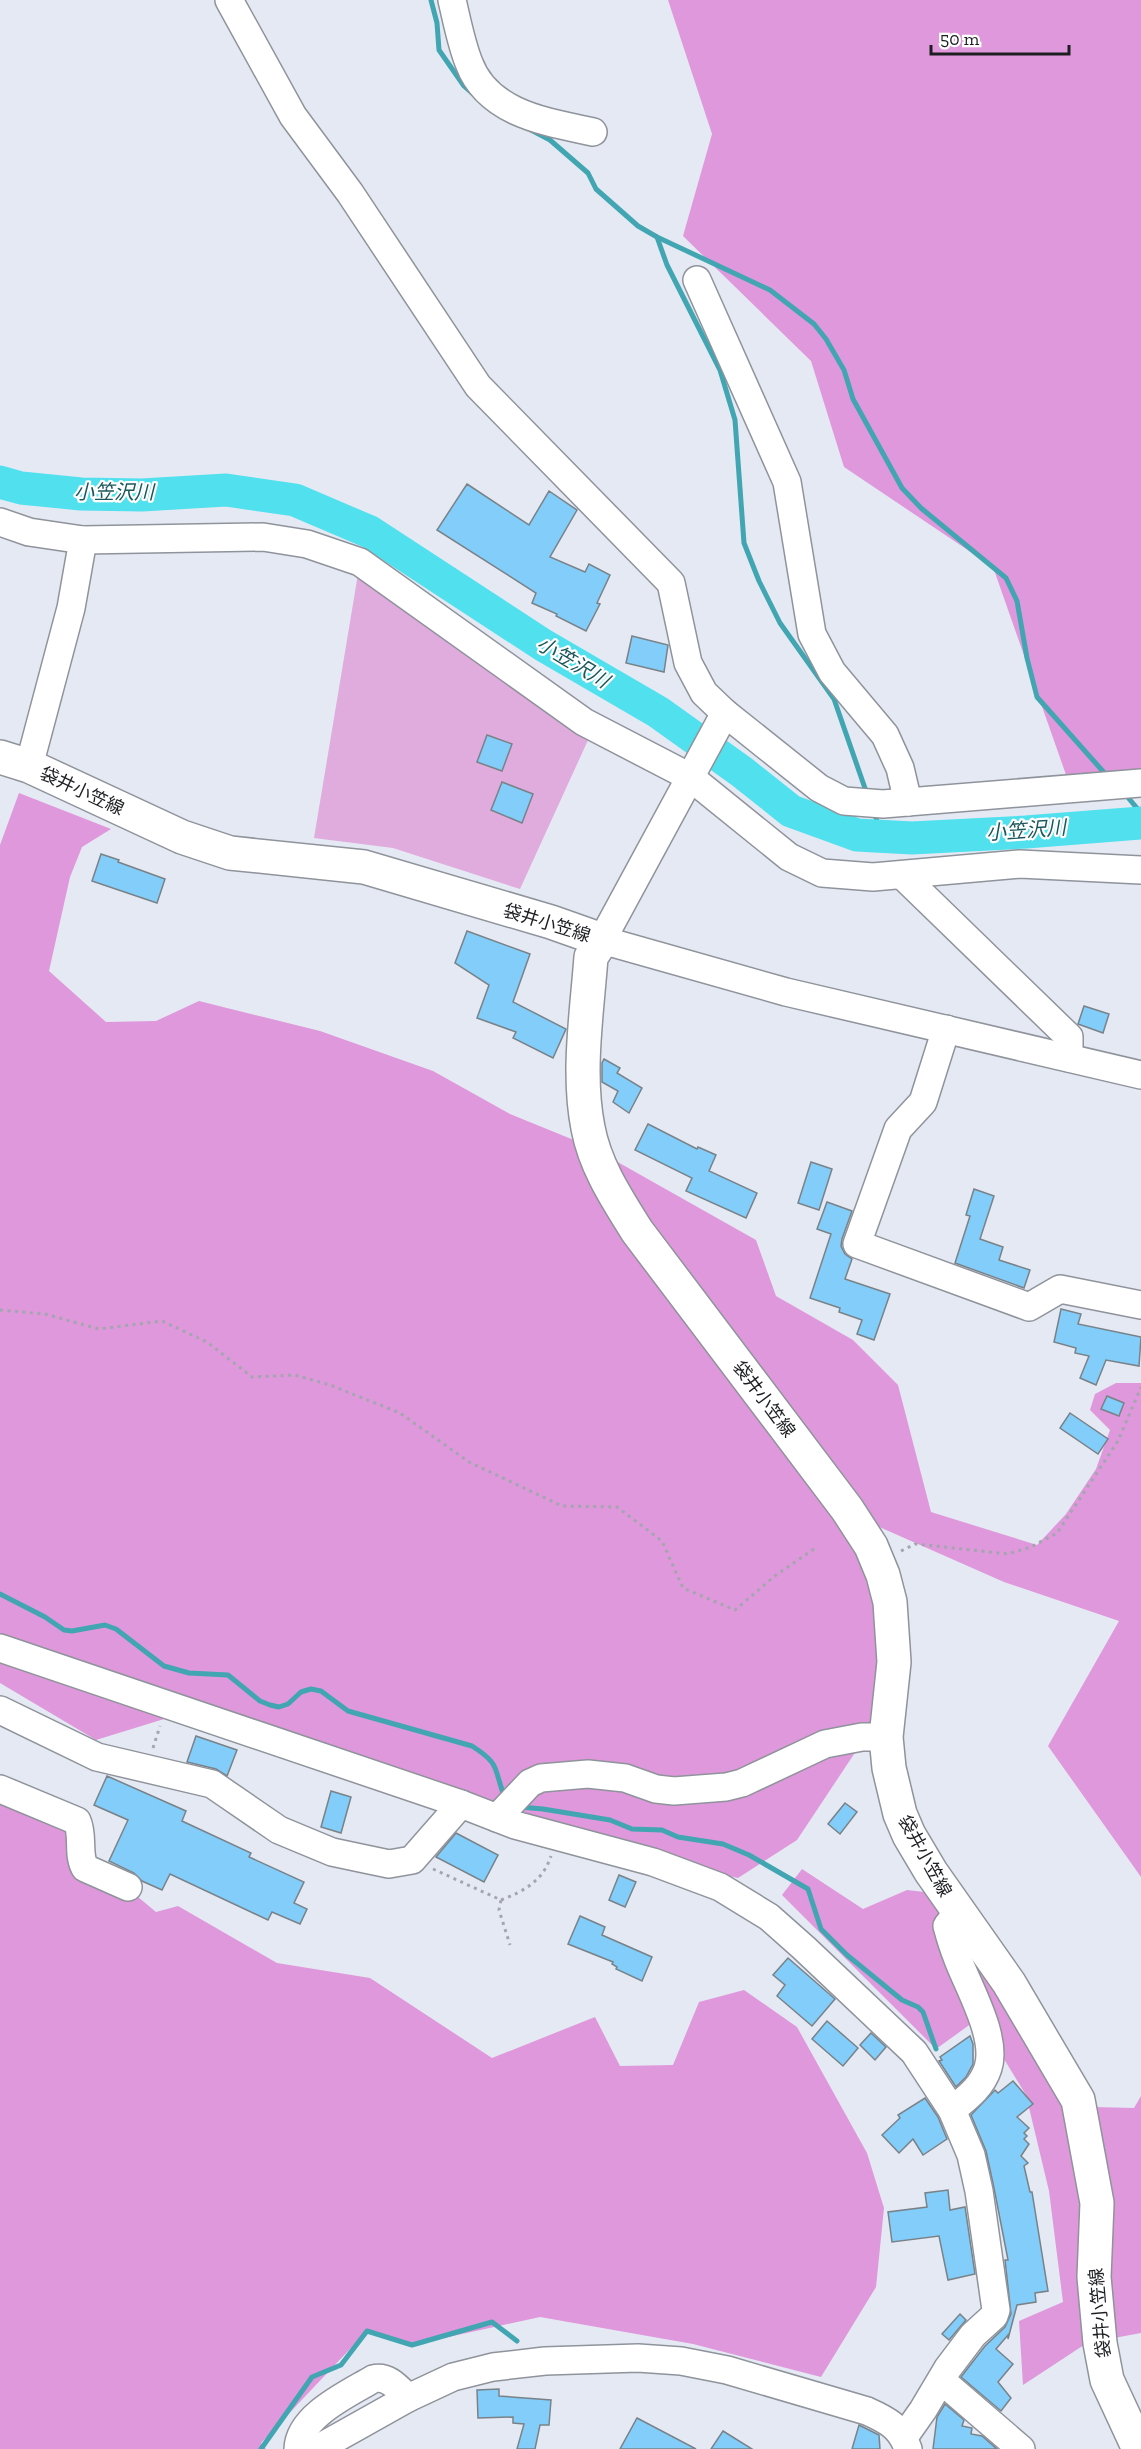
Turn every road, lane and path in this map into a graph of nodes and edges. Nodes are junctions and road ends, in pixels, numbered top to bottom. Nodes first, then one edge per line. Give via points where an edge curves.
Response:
1 (229, 0) edge
2 (452, 0) edge
3 (593, 132) dead end
4 (697, 280) dead end
5 (0, 522) edge
6 (83, 540) junction
7 (725, 713) junction
8 (14, 762) edge
9 (690, 777) junction
10 (1141, 783) edge
11 (908, 802) junction
12 (1141, 870) edge
13 (902, 874) junction
14 (602, 940) junction
15 (946, 1029) junction
16 (1069, 1058) junction
17 (1141, 1075) edge
18 (1141, 1305) edge
19 (0, 1310) edge
20 (1141, 1387) edge
21 (817, 1547) dead end
22 (877, 1561) junction
23 (0, 1648) edge
24 (168, 1705) junction
25 (0, 1710) edge
26 (886, 1737) junction
27 (146, 1767) junction
28 (0, 1789) edge
29 (461, 1803) junction
30 (497, 1818) junction
31 (558, 1837) junction
32 (412, 1860) junction
33 (128, 1887) dead end
34 (501, 1900) junction
35 (957, 1913) junction
36 (510, 1945) dead end
37 (952, 2110) junction
38 (942, 2381) junction
39 (408, 2398) junction
40 (906, 2443) edge
41 (298, 2449) edge
42 (317, 2449) edge
43 (1021, 2449) edge
44 (1139, 2449) edge

1 - 7 street via 293,116 350,193 478,386 671,583 688,663 704,693
2 - 3 street via 469,64 482,86 506,106 535,119
4 - 11 street via 787,482 812,634 832,672 885,735 900,768
5 - 6 street via 29,532
6 - 8 street via 71,608
6 - 9 street via 244,536 332,550 360,562 584,722
7 - 9 street
7 - 11 street via 819,788 844,801
8 - 14 main road, 袋井小笠線 via 182,837 230,853 364,867
9 - 13 street via 789,858 822,873 873,877
9 - 14 street
10 - 11 street
12 - 13 street via 1020,864
13 - 16 street via 1069,1037
14 - 15 street via 786,992
14 - 22 main road, 袋井小笠線 via 591,957 583,1086 588,1128 609,1186 637,1231 847,1509
15 - 16 street
15 - 18 street via 923,1102 898,1129 857,1244 1029,1307 1060,1289
16 - 17 street
19 - 21 path via 45,1314 99,1329 162,1321 207,1342 252,1377 295,1375 400,1413 469,1462 562,1506 617,1507 662,1541 683,1588 735,1610
20 - 22 path via 1118,1441 1057,1533 1048,1540 1008,1554 915,1544
22 - 26 main road, 袋井小笠線 via 893,1627 894,1662
23 - 24 street
24 - 27 path
24 - 29 street
25 - 27 street via 97,1757
26 - 30 street via 825,1744 726,1787 674,1791 625,1778 588,1774 541,1778 530,1783
26 - 35 main road, 袋井小笠線 via 900,1814
27 - 32 street via 212,1784 279,1830 332,1852 389,1864
28 - 33 street via 77,1821 85,1868
29 - 30 street
29 - 32 street
30 - 31 street
31 - 34 path via 547,1869 527,1889
31 - 37 street via 653,1862 720,1887 769,1917 914,2052
32 - 34 path
34 - 36 path via 499,1910
35 - 37 street via 947,1926 986,2027 990,2055 982,2080
35 - 44 main road, 袋井小笠線 via 1009,1983 1078,2100 1097,2203 1094,2277 1100,2343 1107,2380
37 - 38 street via 971,2155 979,2191 996,2310 973,2335
38 - 40 street
38 - 43 street
39 - 40 street via 453,2377 493,2367 596,2359 681,2361 727,2370 867,2411 889,2420
39 - 41 street via 388,2380 373,2379 321,2410 307,2427
39 - 42 street

